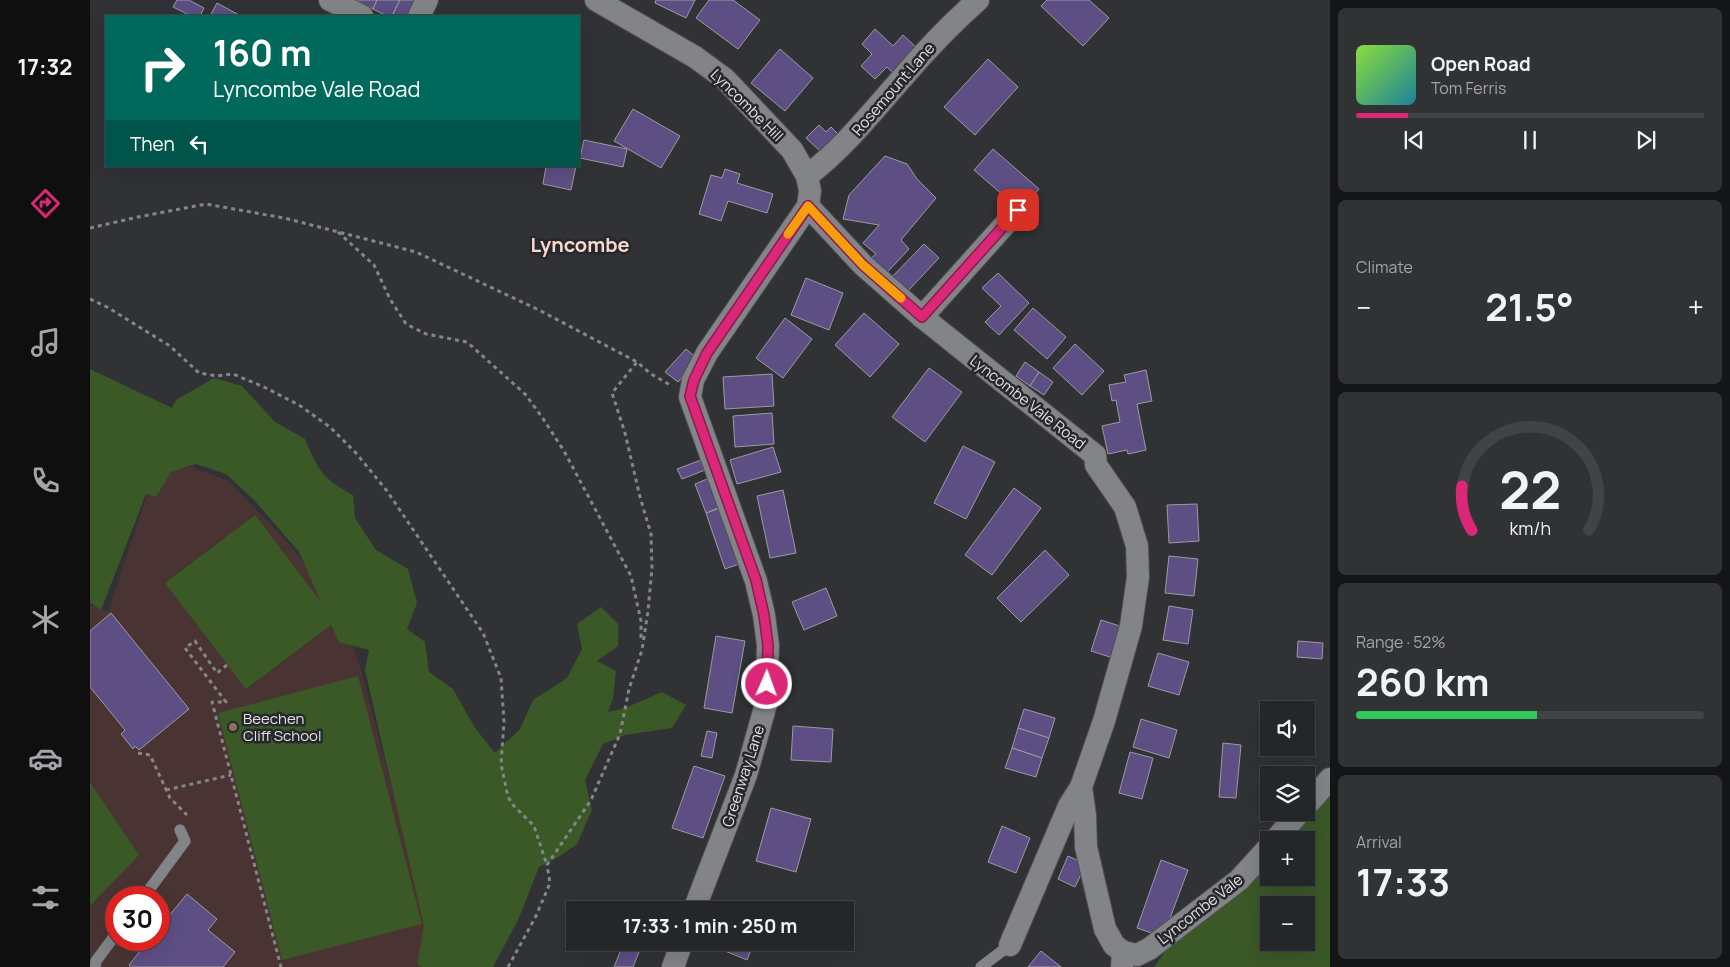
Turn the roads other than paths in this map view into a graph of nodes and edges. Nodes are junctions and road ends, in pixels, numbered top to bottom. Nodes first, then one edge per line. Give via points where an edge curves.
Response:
1 (330, 0) edge
2 (427, 0) edge
3 (596, 0) edge
4 (978, 0) edge
5 (360, 15) edge
6 (420, 15) edge
7 (807, 176) junction
8 (808, 206) junction
9 (1018, 210) dead end
10 (922, 317) junction
11 (1330, 779) edge
12 (1080, 787) junction
13 (1315, 796) edge
14 (1292, 821) edge
15 (180, 830) road end
16 (1283, 831) edge
17 (1260, 857) edge
18 (152, 886) edge
19 (697, 901) edge
20 (1010, 945) joint
21 (105, 949) edge
22 (679, 951) edge
23 (1122, 960) edge
24 (94, 967) edge
25 (673, 967) edge
26 (981, 967) edge

1 - 5 street
2 - 6 street
3 - 7 street, Lyncombe Hill via 696,57 725,79 792,150
4 - 7 street, Rosemount Lane via 938,37 829,159
7 - 8 street, Lyncombe Hill
8 - 10 street, Lyncombe Vale Road via 863,265
8 - 19 street, Greenway Lane via 707,353 690,396 756,580 768,645 766,704 746,775
9 - 10 street
10 - 12 street, Lyncombe Vale Road via 1095,455 1096,465 1125,507 1137,546 1138,577 1131,626 1104,721
11 - 13 street
12 - 20 street, Lyncombe Vale Road
12 - 23 street via 1086,847 1105,929
14 - 16 street
15 - 18 lane via 185,841
17 - 23 street, Lyncombe Vale via 1240,880 1149,949
20 - 26 lane
21 - 24 lane
22 - 25 street

